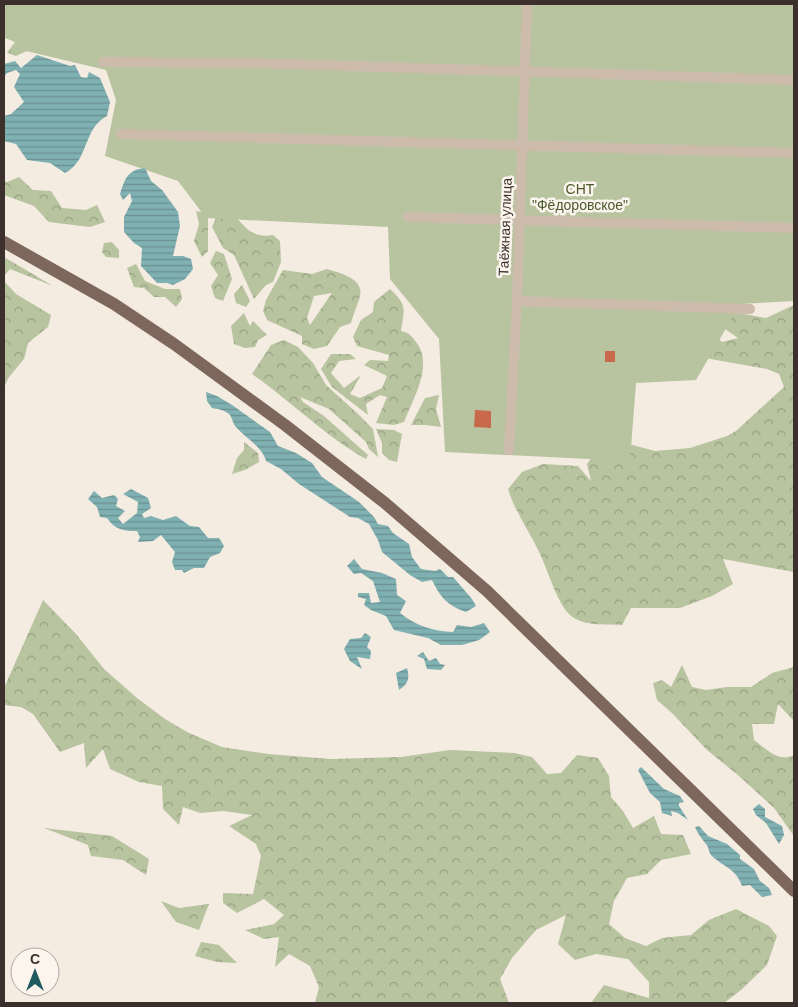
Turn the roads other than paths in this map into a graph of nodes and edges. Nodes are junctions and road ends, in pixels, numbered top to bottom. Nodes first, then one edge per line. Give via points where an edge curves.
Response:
1 (527, 4) edge
2 (103, 62) dead end
3 (524, 72) junction
4 (794, 80) edge
5 (121, 134) dead end
6 (522, 145) junction
7 (794, 153) edge
8 (408, 217) dead end
9 (518, 221) junction
10 (794, 228) edge
11 (4, 242) edge
12 (516, 301) junction
13 (750, 309) dead end
14 (509, 450) dead end
15 (794, 890) edge

1 - 3 street, Таёжная улица
2 - 3 street
3 - 4 street
3 - 6 street, Таёжная улица
5 - 6 street
6 - 7 street
6 - 9 street, Таёжная улица
8 - 9 street
9 - 10 street
9 - 12 street, Таёжная улица
11 - 15 main road via 114,304 174,344 385,502 486,590
12 - 13 street
12 - 14 street, Таёжная улица

